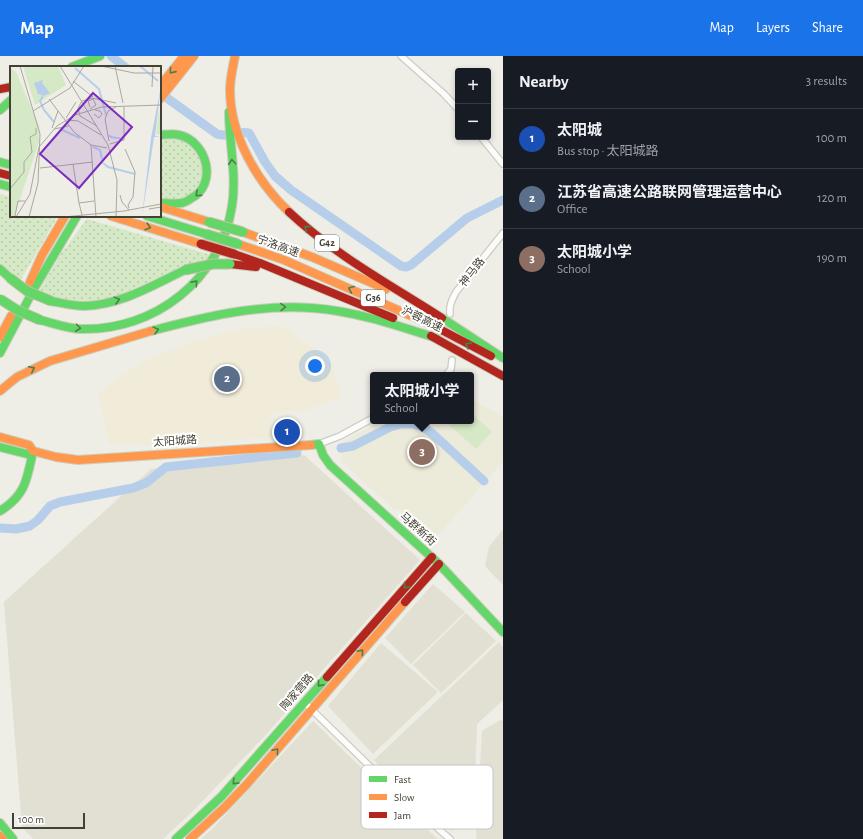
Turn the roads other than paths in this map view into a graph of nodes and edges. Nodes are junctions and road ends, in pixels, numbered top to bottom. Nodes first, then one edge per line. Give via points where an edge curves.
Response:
1 (100, 56) edge
2 (184, 56) edge
3 (194, 56) edge
4 (235, 56) edge
5 (401, 56) edge
6 (75, 66) edge
7 (10, 86) edge
8 (163, 88) edge
9 (0, 89) edge
10 (10, 101) edge
11 (455, 106) edge
12 (0, 110) edge
13 (232, 125) junction
14 (161, 135) edge
15 (483, 140) edge
16 (0, 162) edge
17 (503, 164) edge
18 (10, 165) edge
19 (0, 173) edge
20 (10, 176) edge
21 (0, 184) edge
22 (10, 187) edge
23 (161, 203) edge
24 (161, 206) edge
25 (64, 217) edge
26 (70, 217) edge
27 (76, 217) edge
28 (81, 217) edge
29 (114, 217) edge
30 (150, 217) edge
31 (503, 233) edge
32 (56, 251) junction
33 (0, 269) edge
34 (30, 282) junction
35 (305, 282) junction
36 (0, 299) edge
37 (447, 317) junction
38 (0, 337) edge
39 (436, 338) junction
40 (0, 353) edge
41 (503, 358) edge
42 (452, 360) dead end
43 (503, 363) edge
44 (448, 372) edge
45 (503, 376) edge
46 (0, 391) edge
47 (370, 420) edge
48 (278, 434) dead end
49 (0, 437) edge
50 (319, 444) junction
51 (280, 445) junction
52 (0, 447) edge
53 (30, 450) junction
54 (0, 504) edge
55 (0, 511) edge
56 (432, 557) junction
57 (439, 564) junction
58 (503, 632) edge
59 (308, 706) junction
60 (368, 765) edge
61 (0, 823) edge
62 (439, 829) edge
63 (0, 836) edge
64 (3, 839) edge
65 (13, 839) edge
66 (176, 839) edge
67 (190, 839) edge
68 (450, 839) edge

1 - 6 main road
2 -> 8 main road
3 - 8 main road
4 - 13 main road, G42 via 230,90
5 - 11 street
7 - 9 main road
10 - 12 main road
36 -> 13 main road, bridge via 40,320 80,329 107,328 142,318 185,293 214,259 229,219 233,188 230,140
37 -> 13 main road, G42 via 352,261 308,230 264,184 251,165
14 -> 23 main road via 183,136 196,144 204,157 208,175 204,189 197,197 178,204
15 - 17 street
16 - 18 main road
19 - 20 main road
21 - 22 main road
24 - 37 main road, bridge via 284,247 343,270
25 - 34 main road via 42,255
26 - 34 main road
27 - 32 main road
28 - 32 main road
29 -> 35 main road, 宁洛高速, bridge via 234,254
43 -> 30 main road, 宁洛高速 / G36, bridge via 439,328 284,260
31 - 37 street, 神马路 via 456,292
32 - 40 main road
33 -> 35 main road, bridge via 27,291 51,301 83,306 115,301 185,270 213,264 251,266
34 - 38 main road
35 - 39 main road, 沪蓉高速
37 - 41 main road, G42
39 - 45 main road, 沪蓉高速
46 -> 39 main road via 33,368 72,354 183,323 245,310 294,306 341,311 385,321
42 - 44 street
47 - 50 street
48 - 51 street
49 - 53 main road, 太阳城路
50 - 51 main road, 太阳城路
50 - 56 main road, 马群新街 via 330,465
51 - 53 main road, 太阳城路 via 105,460 78,460
52 - 53 main road, 太阳城路
53 - 54 main road via 18,489 13,496
53 - 55 main road via 23,490 11,506
56 - 57 main road, 马群新街
56 -> 59 main road, 陶家营路
57 - 58 main road, 马群新街
59 -> 57 main road, 陶家营路
59 - 60 street
59 -> 66 main road, 陶家营路
67 -> 59 main road, 陶家营路 via 247,784
61 - 65 main road
62 - 68 street
63 - 64 main road

